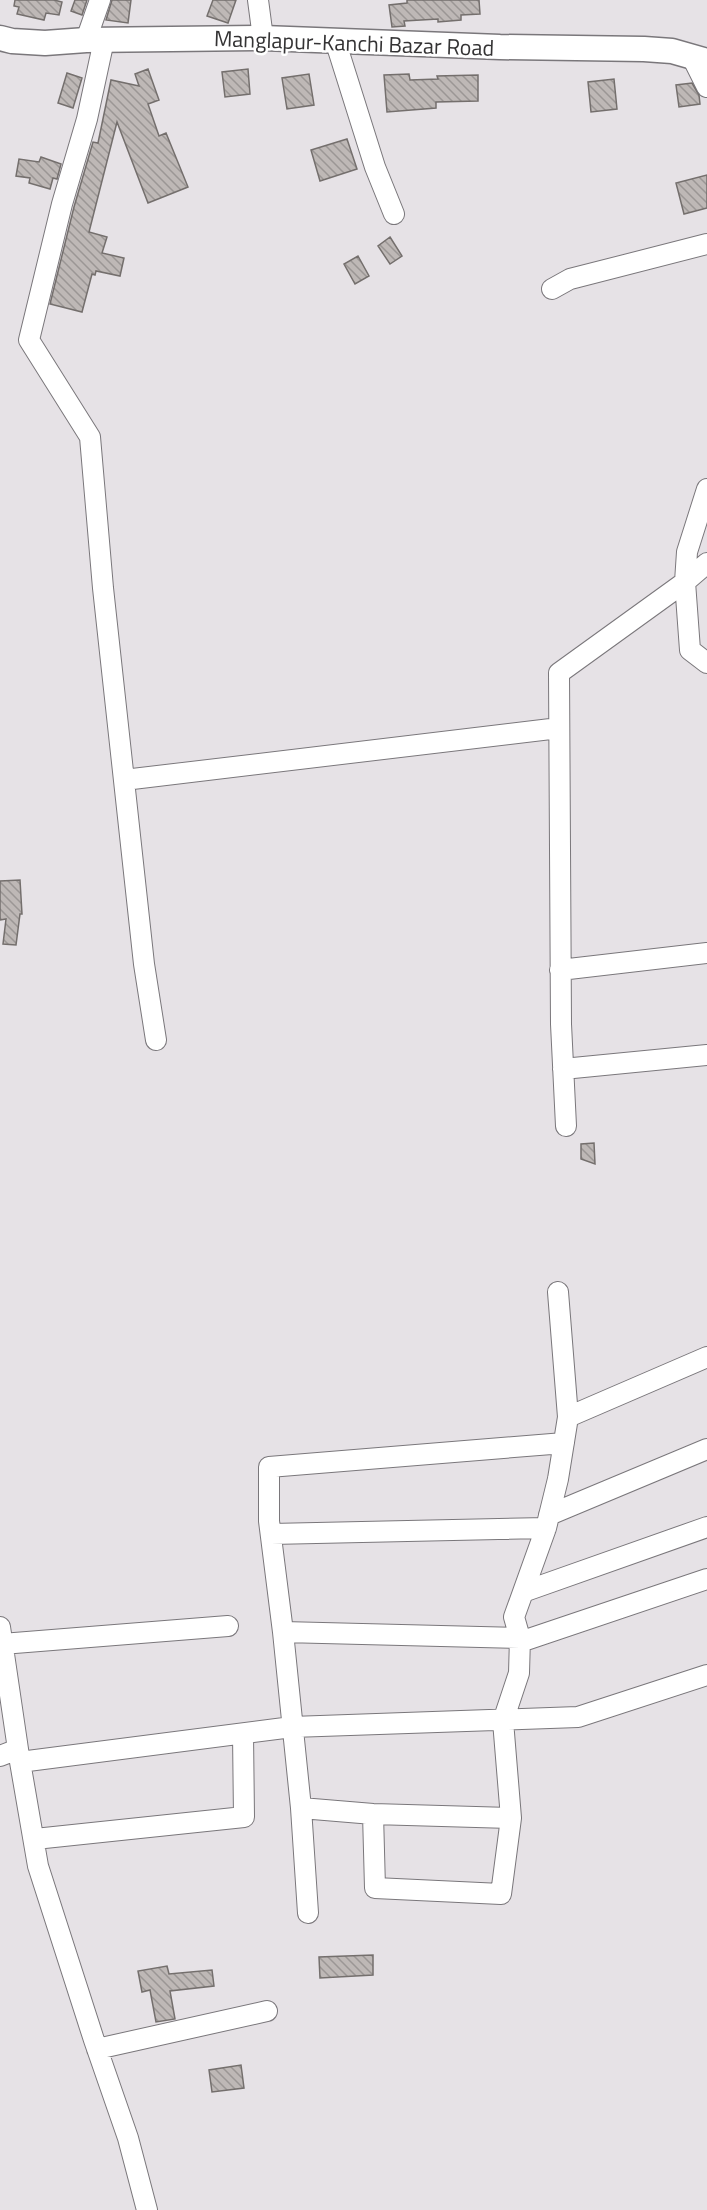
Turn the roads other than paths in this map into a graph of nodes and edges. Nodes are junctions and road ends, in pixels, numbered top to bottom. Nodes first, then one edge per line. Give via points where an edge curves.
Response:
1 (100, 0) edge
2 (258, 0) edge
3 (263, 38) junction
4 (0, 39) edge
5 (95, 40) junction
6 (334, 40) junction
7 (699, 58) edge
8 (707, 87) edge
9 (394, 214) dead end
10 (707, 244) edge
11 (552, 290) dead end
12 (707, 489) edge
13 (707, 563) edge
14 (685, 582) junction
15 (707, 663) edge
16 (559, 728) junction
17 (124, 780) junction
18 (707, 953) edge
19 (560, 970) junction
20 (156, 1040) dead end
21 (707, 1055) edge
22 (563, 1069) junction
23 (566, 1126) dead end
24 (558, 1292) dead end
25 (707, 1357) edge
26 (568, 1417) junction
27 (564, 1443) junction
28 (707, 1449) edge
29 (548, 1522) junction
30 (707, 1527) edge
31 (271, 1534) junction
32 (707, 1579) edge
33 (523, 1592) junction
34 (228, 1626) dead end
35 (284, 1632) junction
36 (1, 1636) edge
37 (520, 1640) junction
38 (707, 1675) edge
39 (503, 1721) junction
40 (292, 1727) junction
41 (243, 1734) junction
42 (12, 1756) edge
43 (301, 1808) junction
44 (373, 1814) junction
45 (512, 1818) junction
46 (35, 1839) junction
47 (308, 1913) dead end
48 (267, 2011) dead end
49 (97, 2049) junction
50 (147, 2210) edge

1 - 5 street
2 - 3 street
3 - 5 street, Manglapur-Kanchi Bazar Road
3 - 6 street, Manglapur-Kanchi Bazar Road
4 - 5 street, Manglapur-Kanchi Bazar Road via 45,43
5 - 17 street via 87,118 29,340 90,437
6 - 7 street, Manglapur-Kanchi Bazar Road via 644,49
6 - 9 street
7 - 8 street
10 - 11 street via 570,279
12 - 14 street via 687,552
13 - 14 street
14 - 15 street via 690,650
14 - 16 street via 559,674
16 - 17 street
16 - 19 street
17 - 20 street
18 - 19 street
19 - 22 street
21 - 22 street
22 - 23 street
24 - 26 street
25 - 26 street
26 - 27 street
27 - 29 street
27 - 31 street via 269,1467
28 - 29 street
29 - 31 street
29 - 33 street
30 - 33 street
31 - 35 street
32 - 37 street
33 - 37 street via 513,1617
34 - 36 street
35 - 37 street
35 - 40 street
36 - 42 street
37 - 39 street via 519,1673
38 - 39 street via 578,1717
39 - 40 street
39 - 45 street
40 - 41 street
40 - 43 street
41 - 42 street
41 - 46 street via 244,1817
42 - 46 street
43 - 44 street
43 - 47 street
44 - 45 street
44 - 45 street via 375,1888 501,1894
46 - 49 street via 38,1866
48 - 49 street
49 - 50 street via 128,2138

